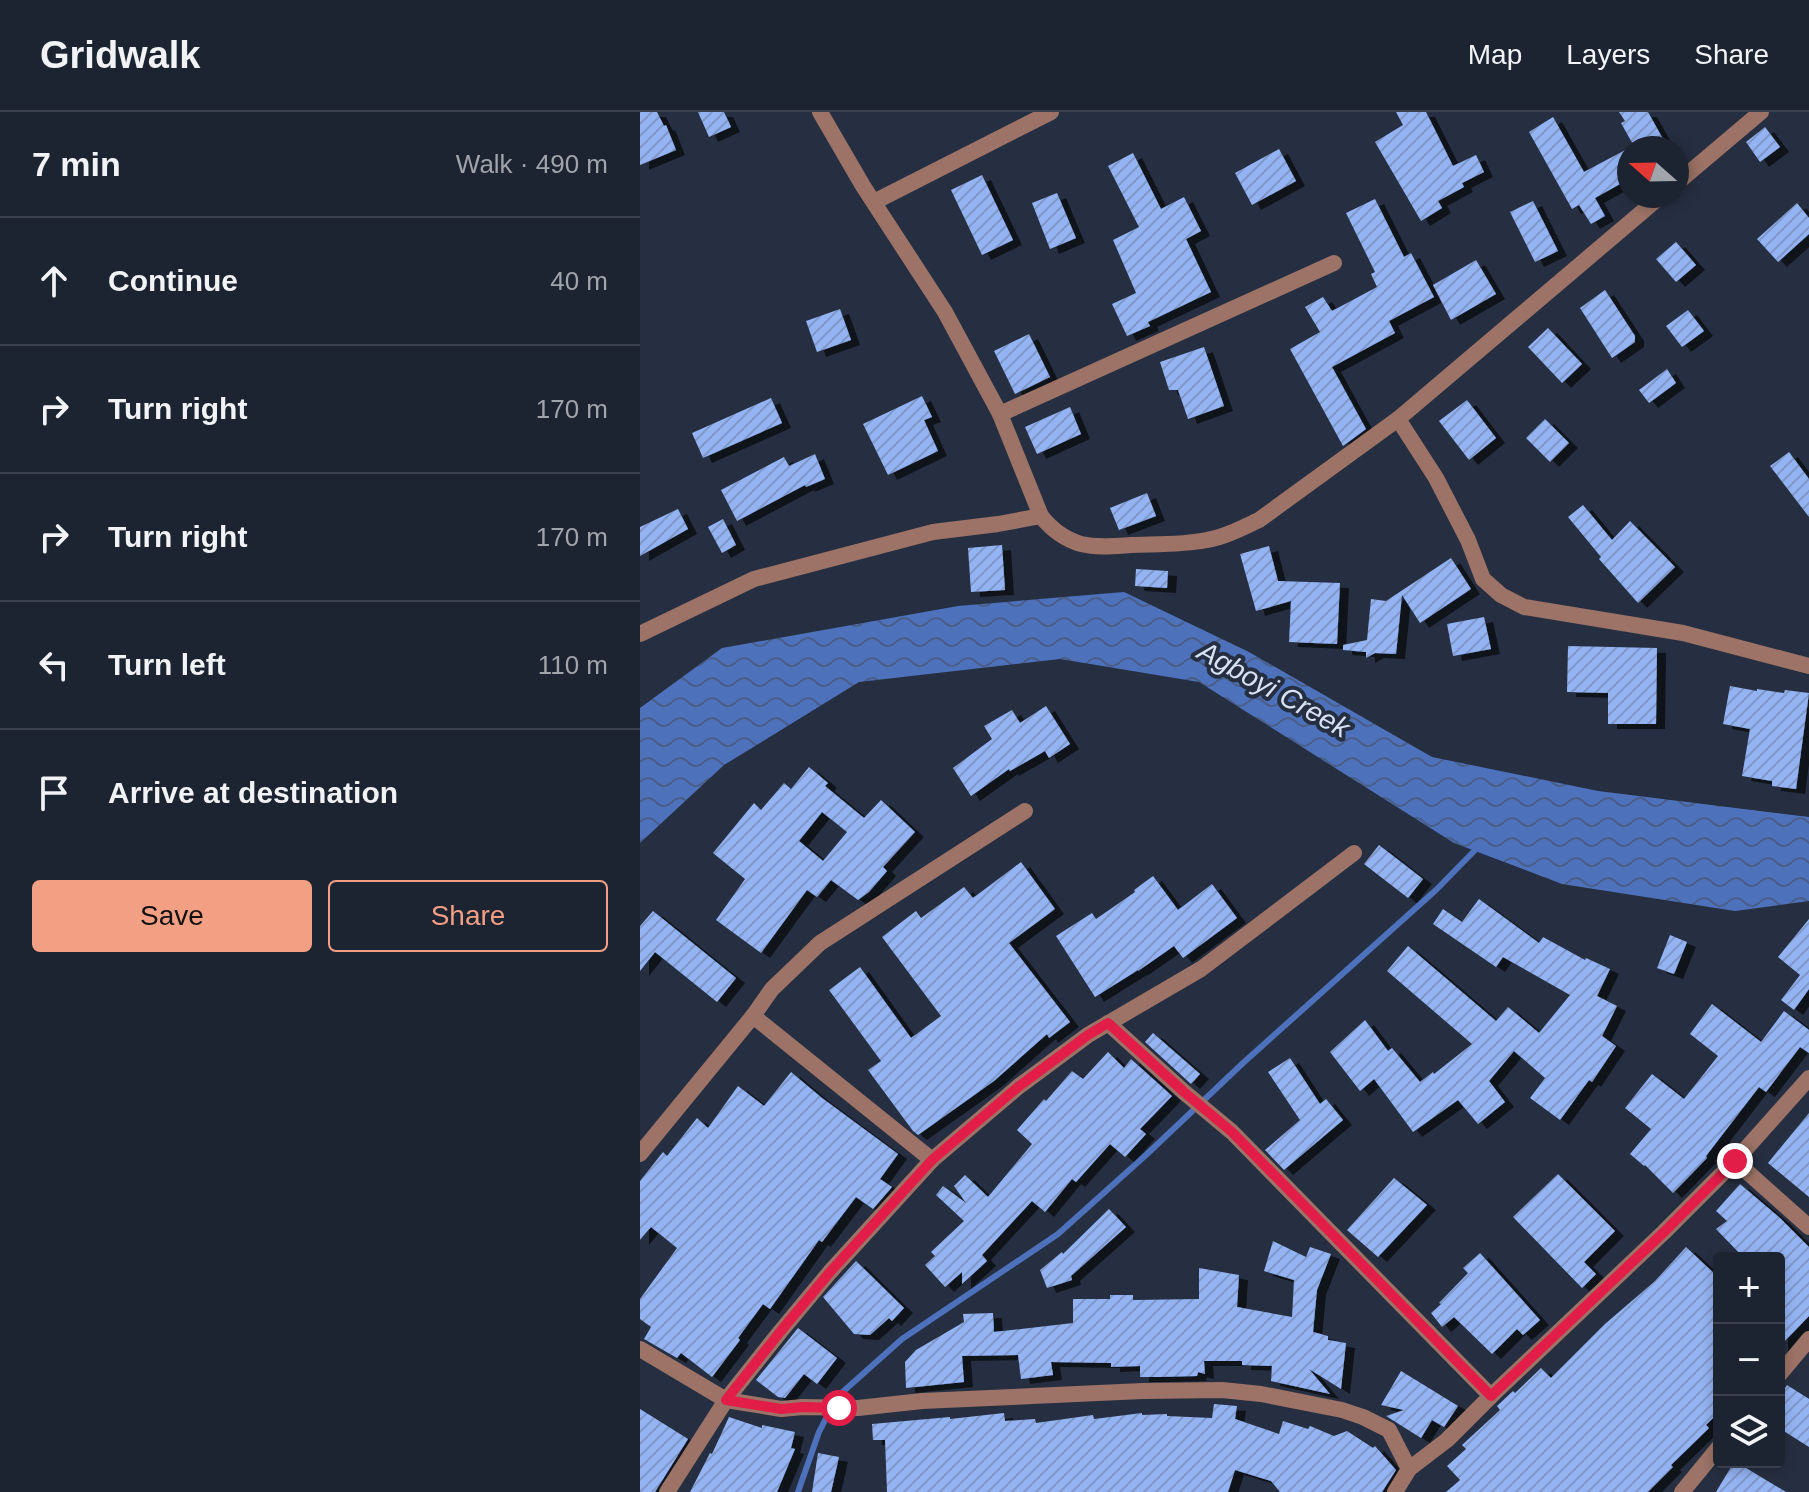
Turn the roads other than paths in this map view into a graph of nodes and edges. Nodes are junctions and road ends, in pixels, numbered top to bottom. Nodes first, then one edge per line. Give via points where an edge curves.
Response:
1 (820, 112) edge
2 (1051, 112) edge
3 (1761, 112) edge
4 (1689, 173) edge
5 (874, 202) junction
6 (1647, 208) edge
7 (1334, 263) dead end
8 (1000, 414) junction
9 (1398, 419) junction
10 (1041, 516) junction
11 (640, 634) edge
12 (1809, 666) edge
13 (1025, 811) dead end
14 (1354, 853) dead end
15 (753, 1016) junction
16 (1108, 1023) junction
17 (1809, 1078) edge
18 (640, 1154) edge
19 (932, 1160) junction
20 (1735, 1161) junction
21 (1809, 1227) edge
22 (1809, 1339) edge
23 (640, 1349) edge
24 (1785, 1368) edge
25 (1491, 1396) junction
26 (726, 1400) junction
27 (1713, 1454) edge
28 (1409, 1469) junction
29 (667, 1492) edge
30 (1395, 1492) edge
31 (1682, 1492) edge

1 - 5 street
2 - 5 street
3 - 4 street
5 - 8 street via 945,312
6 - 9 street
7 - 8 street
8 - 10 street
9 - 10 street via 1259,520 1209,540 1100,547 1063,536
9 - 12 street via 1436,478 1483,579 1501,595 1524,607 1683,633
10 - 11 street via 933,532 754,579
13 - 15 street via 820,943 772,989
14 - 16 street via 1201,969
15 - 18 street
15 - 19 street
16 - 19 street via 1018,1087
16 - 25 street via 1232,1132
17 - 20 street
19 - 26 street via 830,1272
20 - 21 street
20 - 25 street
22 - 24 street
23 - 26 street
25 - 28 street
26 - 28 street via 781,1409 858,1408 1222,1390 1363,1417 1389,1430
26 - 29 street
27 - 31 street
28 - 30 street

